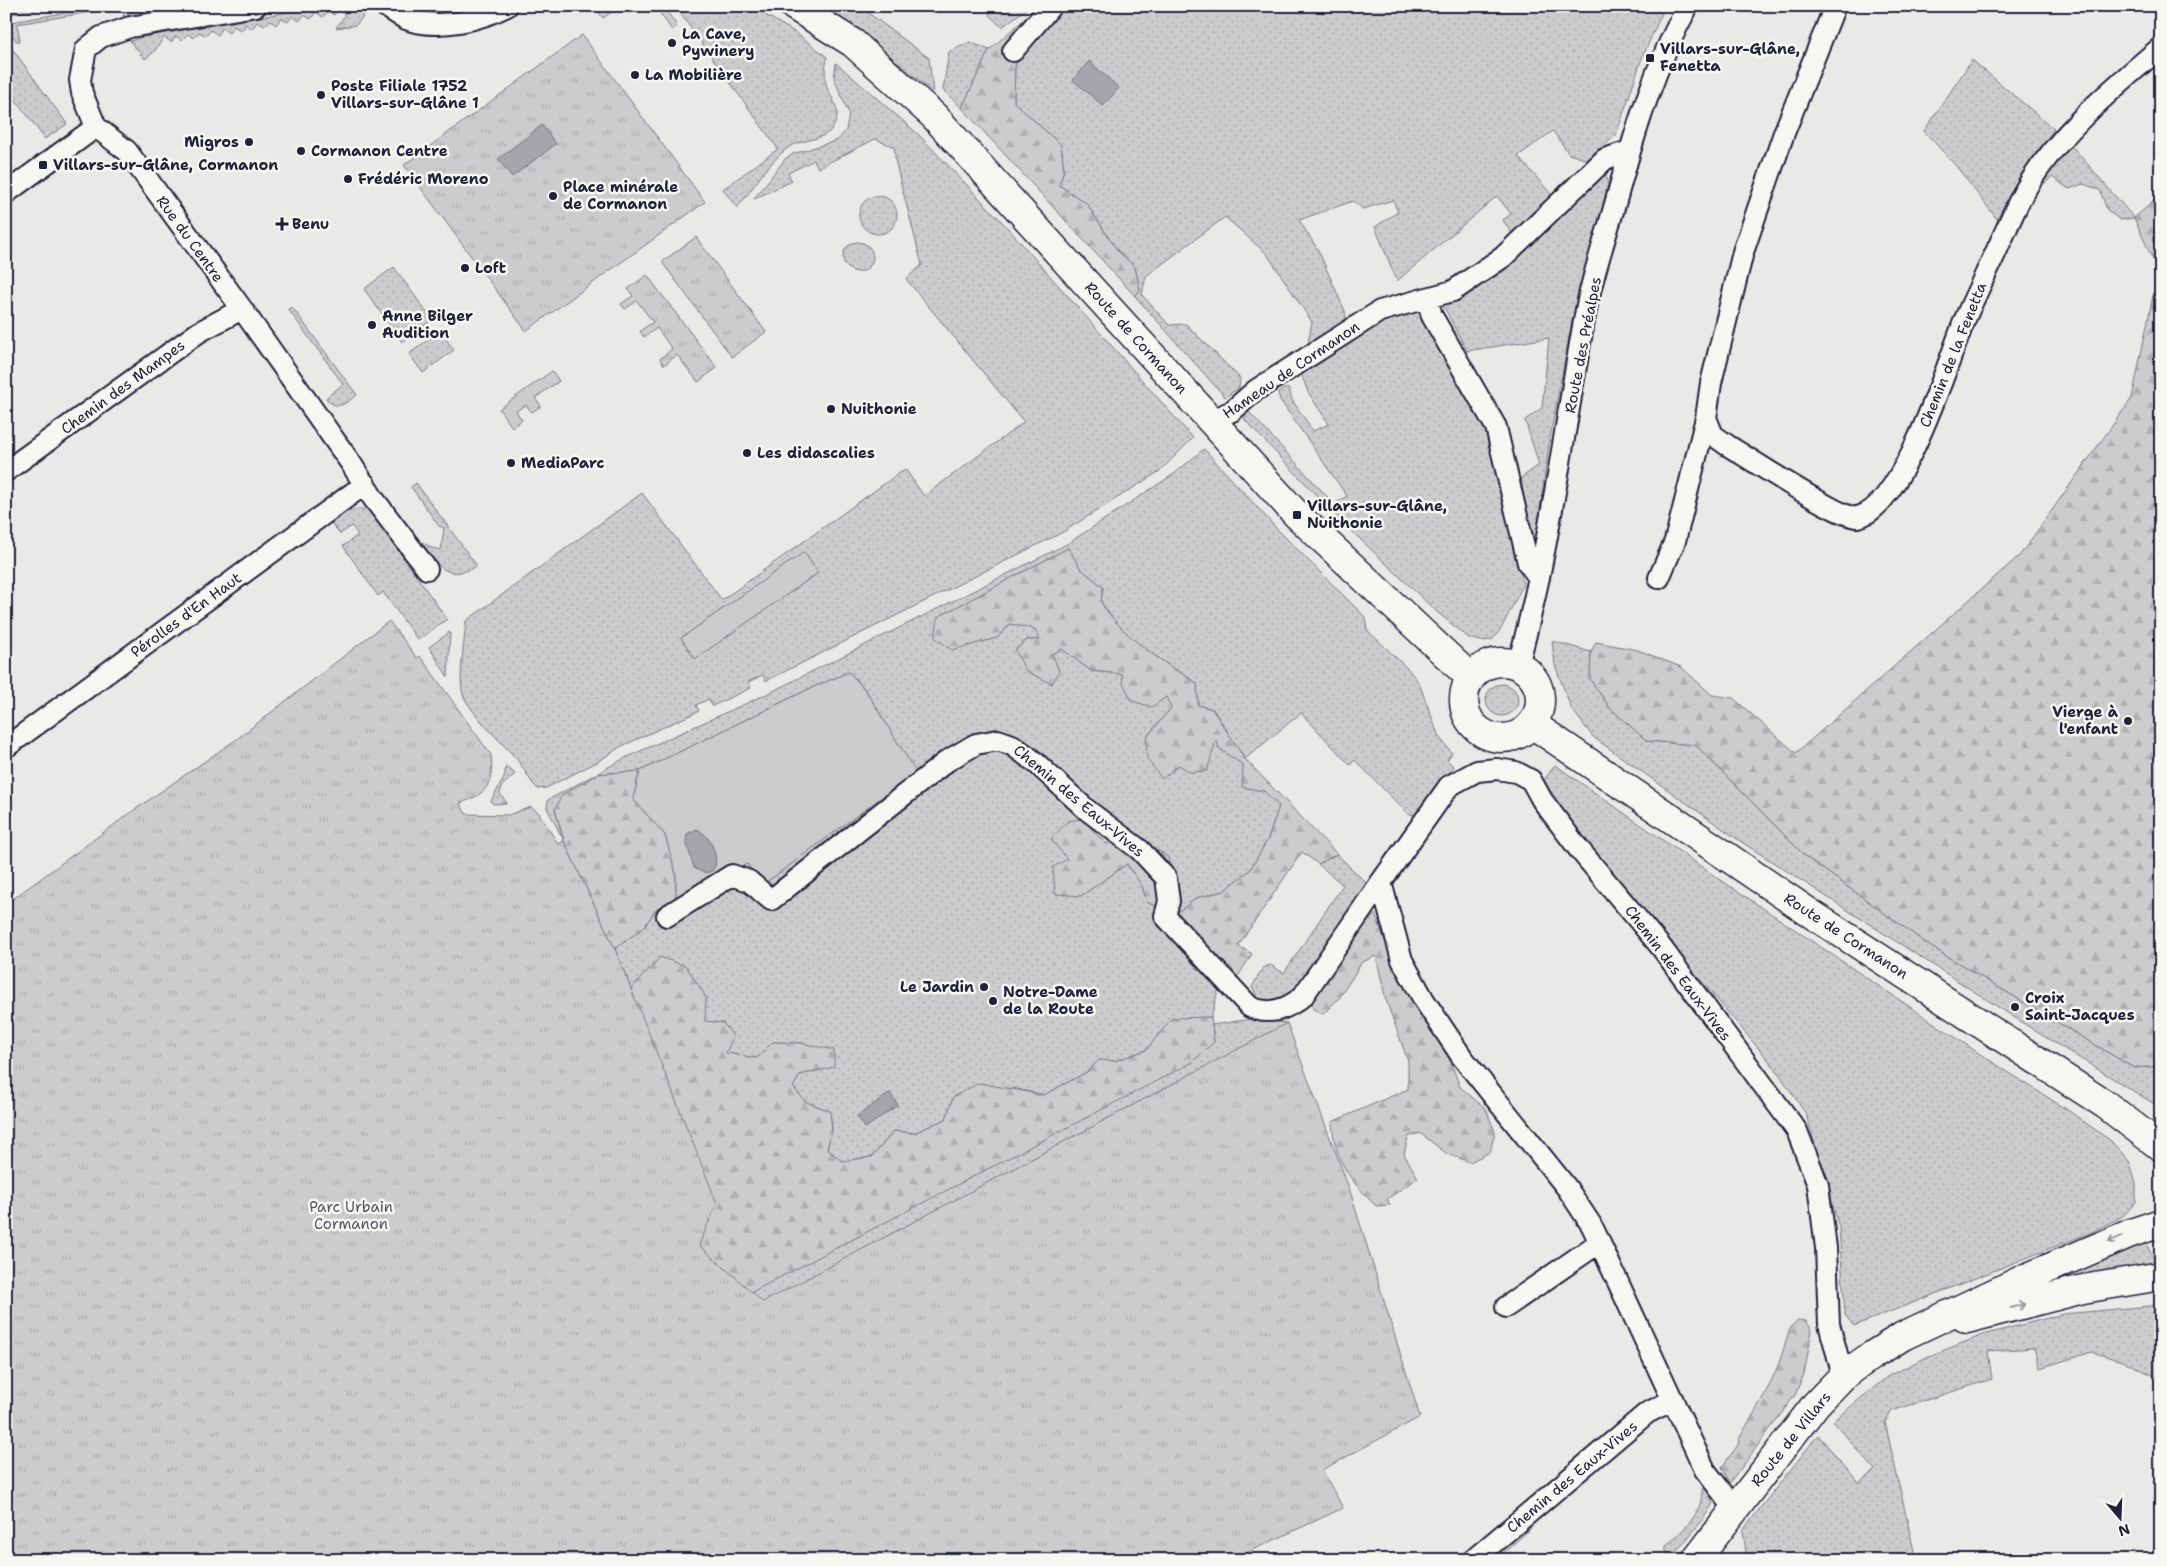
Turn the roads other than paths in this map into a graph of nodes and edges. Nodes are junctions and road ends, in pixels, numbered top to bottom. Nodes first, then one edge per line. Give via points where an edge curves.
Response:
1 (256, 6) edge
2 (385, 6) edge
3 (507, 6) edge
4 (794, 6) edge
5 (1051, 6) edge
6 (1688, 6) edge
7 (1835, 6) edge
8 (2161, 47) edge
9 (1013, 51) dead end
10 (96, 127) junction
11 (1629, 151) junction
12 (6, 193) edge
13 (1427, 298) junction
14 (242, 309) junction
15 (1706, 418) junction
16 (1211, 421) junction
17 (6, 471) edge
18 (365, 484) junction
19 (427, 570) dead end
20 (1539, 578) junction
21 (1659, 578) dead end
22 (1518, 665) junction
23 (1471, 678) junction
24 (1532, 724) junction
25 (6, 746) edge
26 (1381, 882) junction
27 (667, 916) dead end
28 (2161, 1148) edge
29 (2161, 1223) edge
30 (1600, 1242) junction
31 (2161, 1276) edge
32 (1506, 1307) dead end
33 (1903, 1336) junction
34 (1843, 1376) junction
35 (1673, 1400) junction
36 (1736, 1509) junction
37 (1473, 1560) edge
38 (1696, 1560) edge

1 - 10 street, Rue du Centre via 130,28 101,37 86,49 80,80
2 - 3 street via 412,21 448,24 488,15
4 - 16 main road, Route de Cormanon via 853,44 934,116
5 - 9 street
6 - 11 street, Route des Préalpes via 1662,60
7 - 15 street via 1784,133 1746,242 1711,383
8 - 15 street, Chemin de la Fenetta via 2067,134 2024,192 1966,317 1923,428 1903,470 1872,511 1856,518 1832,508 1727,445 1713,435
10 - 12 street
10 - 14 street, Rue du Centre via 127,152
11 - 13 street, Hameau de Cormanon via 1605,159 1503,257 1453,291
11 - 20 street, Route des Préalpes via 1587,307
13 - 16 street, Hameau de Cormanon via 1380,311 1256,390 1232,412
13 - 20 street via 1432,316 1496,427 1528,563
14 - 17 street, Chemin des Mampes via 199,332
14 - 18 street, Rue du Centre
15 - 21 street via 1675,541
16 - 23 main road, Route de Cormanon via 1297,515
18 - 19 street, Rue du Centre
18 - 25 street, Pérolles d'En Haut
20 - 22 street, Route des Préalpes
22 - 23 main road via 1496,662
22 - 24 main road via 1539,688 1540,706
23 - 24 main road via 1464,699 1466,712 1480,731 1492,737 1508,738 1520,734
24 - 28 main road, Route de Cormanon via 1807,910 2106,1105
26 - 27 street, Chemin des Eaux-Vives via 1303,996 1278,1010 1260,1012 1250,1007 1165,916 1169,901 1166,878 1140,850 1087,810 1012,744 998,740 976,744 947,761 771,900 749,881 732,875
26 - 30 street via 1402,960 1424,1000 1462,1057 1567,1188
26 - 34 street, Chemin des Eaux-Vives via 1450,786 1477,771 1497,769 1516,772 1531,780 1572,840 1661,947 1798,1130 1818,1185 1826,1248 1829,1324
29 -> 33 main road, Route de Villars via 2028,1276
30 - 32 street
30 - 35 street
33 -> 31 main road, Route de Villars via 2083,1289
33 - 34 main road, Route de Villars
34 - 36 main road, Route de Villars via 1816,1404
35 - 36 street via 1705,1470
35 - 37 street, Chemin des Eaux-Vives via 1647,1413
36 - 38 main road, Route de Villars

